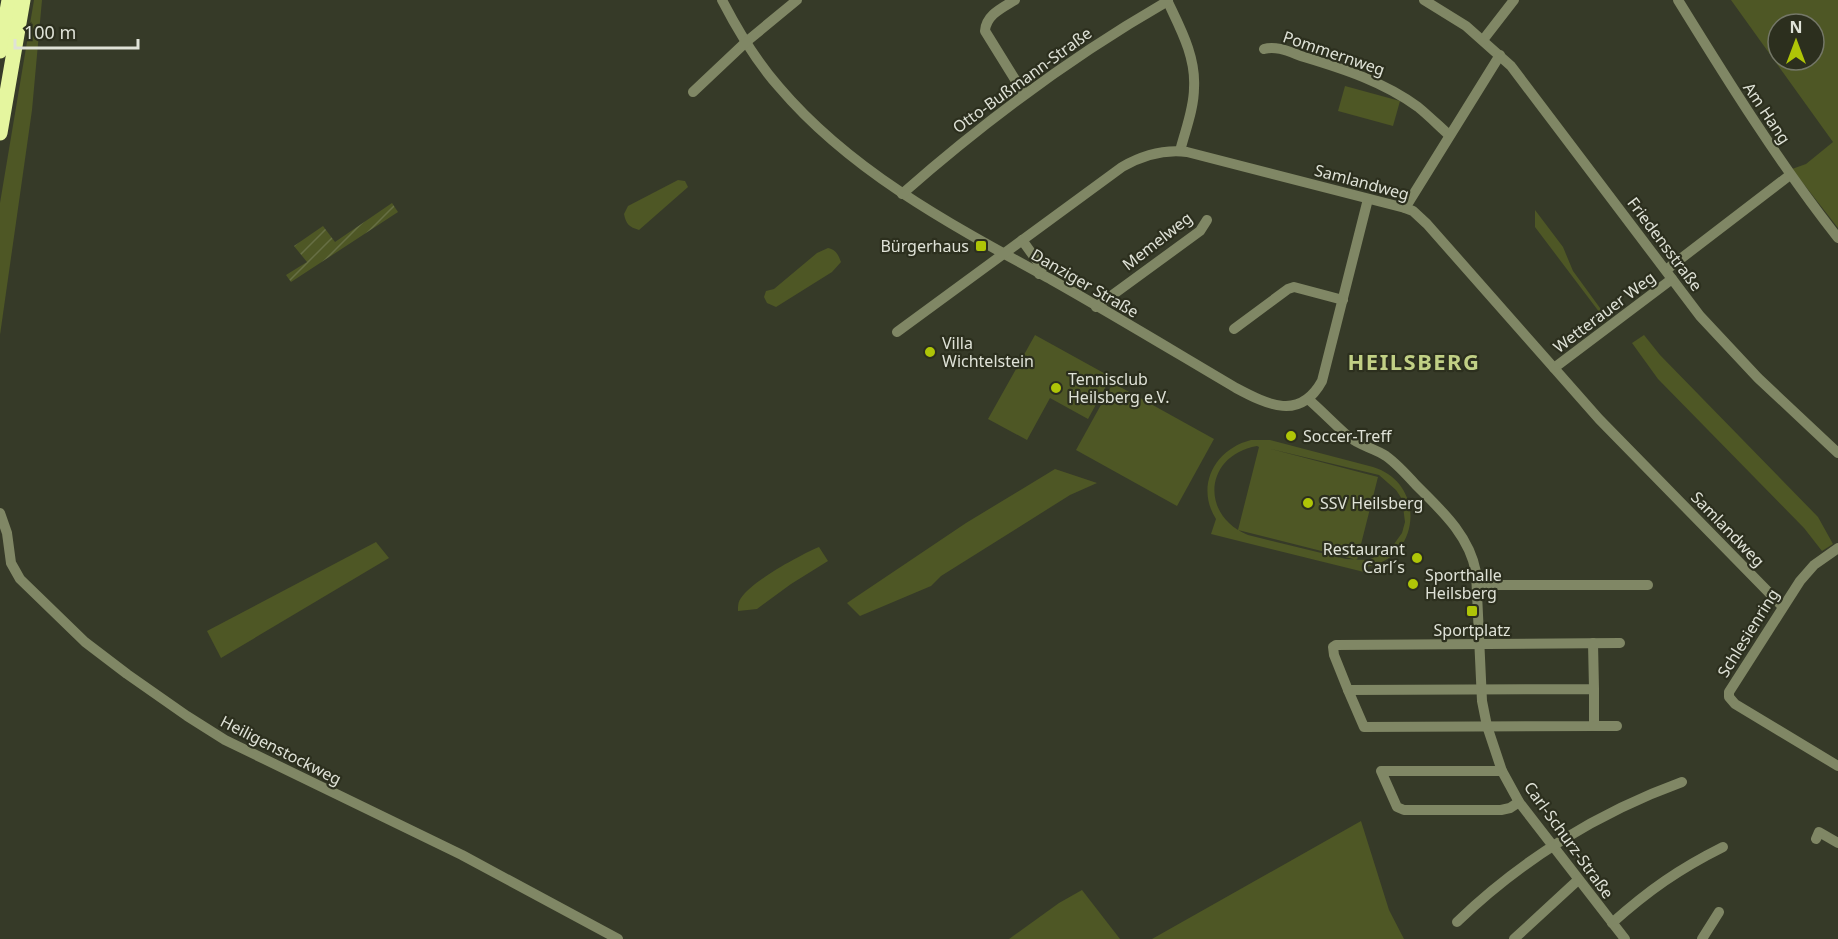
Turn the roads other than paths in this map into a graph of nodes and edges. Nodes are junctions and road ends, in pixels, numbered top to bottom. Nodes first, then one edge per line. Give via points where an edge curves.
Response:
1 (9, 0) edge
2 (23, 0) edge
3 (722, 0) edge
4 (797, 0) edge
5 (1015, 0) edge
6 (1167, 0) edge
7 (1425, 0) edge
8 (1514, 0) edge
9 (1678, 0) edge
10 (1483, 40) junction
11 (746, 42) junction
12 (1264, 49) dead end
13 (0, 51) edge
14 (1500, 55) junction
15 (693, 93) dead end
16 (1024, 94) junction
17 (0, 133) edge
18 (1449, 135) junction
19 (1180, 151) junction
20 (1790, 175) junction
21 (902, 194) junction
22 (1368, 199) junction
23 (1405, 208) junction
24 (1207, 220) dead end
25 (1838, 238) edge
26 (1022, 240) junction
27 (1004, 253) junction
28 (1039, 274) junction
29 (1669, 275) junction
30 (1343, 300) junction
31 (1096, 307) junction
32 (1233, 329) dead end
33 (897, 332) dead end
34 (1554, 368) junction
35 (1308, 399) junction
36 (1838, 453) edge
37 (0, 513) edge
38 (1838, 549) edge
39 (1477, 585) junction
40 (1648, 585) dead end
41 (1782, 606) junction
42 (1593, 643) junction
43 (1620, 643) dead end
44 (1478, 644) junction
45 (1480, 688) junction
46 (1594, 689) junction
47 (1348, 690) junction
48 (1486, 726) junction
49 (1594, 726) junction
50 (1617, 726) dead end
51 (1838, 766) edge
52 (1502, 771) junction
53 (1682, 782) dead end
54 (1519, 802) junction
55 (1816, 839) dead end
56 (1838, 843) edge
57 (1552, 847) junction
58 (1724, 847) dead end
59 (1578, 880) junction
60 (1719, 912) dead end
61 (1457, 922) dead end
62 (1612, 923) junction
63 (1622, 938) edge
64 (618, 939) edge
65 (1514, 939) edge
66 (1702, 939) edge

1 - 13 highway
2 - 17 highway
3 - 11 street, Danziger Straße
4 - 11 street
5 - 16 street via 991,16 985,31
6 - 16 street, Otto-Bußmann-Straße
6 - 19 street via 1187,46 1194,82
7 - 10 street, Friedensstraße
8 - 10 street
9 - 20 street, Am Hang
10 - 14 street, Friedensstraße
11 - 15 street
11 - 21 street, Danziger Straße via 777,86 808,118
12 - 18 street, Pommernweg via 1272,47 1293,53 1384,86 1417,106
14 - 18 street
14 - 29 street, Friedensstraße
16 - 21 street, Otto-Bußmann-Straße
18 - 23 street
19 - 22 street, Samlandweg
19 - 26 street, Samlandweg via 1152,153 1122,166
20 - 25 street, Am Hang
20 - 29 street, Wetterauer Weg
21 - 27 street, Danziger Straße
22 - 23 street, Samlandweg
22 - 30 street
23 - 34 street, Samlandweg via 1427,224
24 - 31 street, Memelweg via 1200,231
26 - 27 street, Samlandweg
26 - 28 street via 1040,265
27 - 28 street, Danziger Straße
27 - 33 street, Samlandweg
28 - 31 street, Danziger Straße
29 - 34 street, Wetterauer Weg
29 - 36 street, Friedensstraße via 1729,348
30 - 32 street via 1294,287
30 - 35 street via 1324,376
31 - 35 street, Danziger Straße via 1259,400 1287,406
34 - 41 street, Samlandweg
35 - 39 street, Carl-Schurz-Straße via 1356,442 1386,456 1432,500 1465,541
37 - 64 street, Heiligenstockweg via 10,563 20,579 85,642 187,716 225,740 462,855
38 - 41 street, Schlesienring via 1806,574
39 - 40 street
39 - 44 street, Carl-Schurz-Straße
41 - 51 street, Schlesienring via 1729,697
42 - 43 street
42 - 44 street
42 - 46 street
44 - 45 street, Carl-Schurz-Straße
44 - 47 street via 1336,645 1334,655
45 - 46 street
45 - 47 street
45 - 48 street, Carl-Schurz-Straße
46 - 49 street
47 - 48 street via 1364,727
48 - 49 street
48 - 52 street, Carl-Schurz-Straße
49 - 50 street
52 - 54 street, Carl-Schurz-Straße
52 - 54 street via 1382,771 1397,807 1404,810 1501,810
53 - 57 street via 1607,814
54 - 57 street, Carl-Schurz-Straße
55 - 56 street via 1819,832
57 - 59 street, Carl-Schurz-Straße
57 - 61 street via 1502,881
58 - 62 street via 1671,875
59 - 62 street, Carl-Schurz-Straße
59 - 65 street
60 - 66 street
62 - 63 street, Carl-Schurz-Straße

